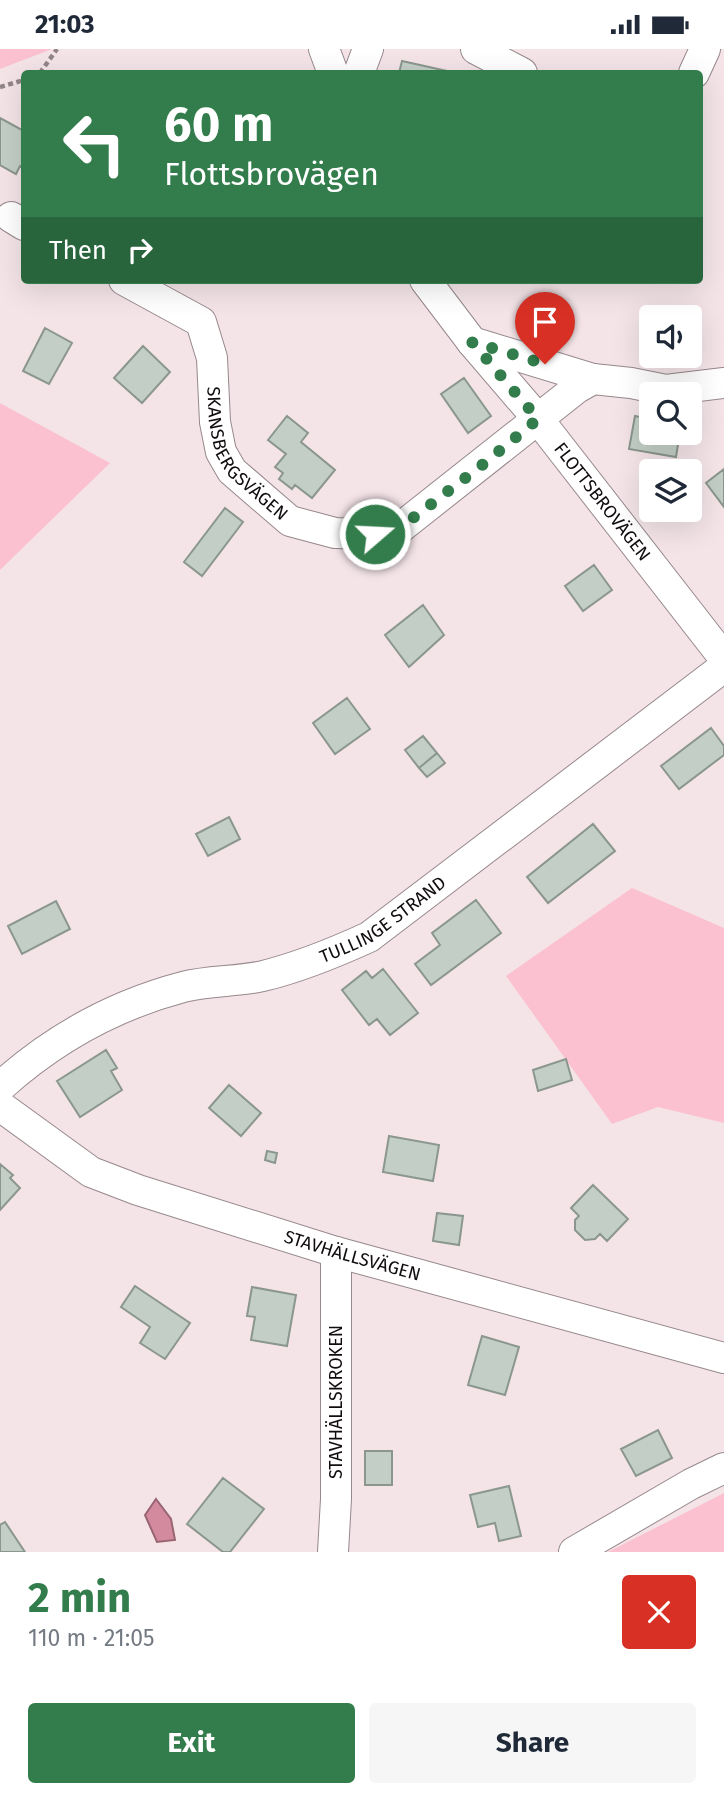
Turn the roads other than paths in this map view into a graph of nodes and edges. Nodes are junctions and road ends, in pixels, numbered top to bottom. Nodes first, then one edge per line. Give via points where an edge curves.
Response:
1 (324, 49) edge
2 (368, 49) edge
3 (476, 49) edge
4 (705, 49) edge
5 (332, 70) edge
6 (360, 70) edge
7 (516, 70) edge
8 (695, 70) edge
9 (131, 284) edge
10 (428, 284) edge
11 (472, 342) junction
12 (593, 380) junction
13 (724, 383) edge
14 (538, 419) junction
15 (724, 658) edge
16 (724, 667) edge
17 (0, 1087) edge
18 (0, 1106) edge
19 (336, 1252) junction
20 (724, 1358) edge
21 (724, 1468) edge
22 (333, 1552) edge
23 (574, 1552) edge

1 - 5 street
2 - 6 street
3 - 7 street
4 - 8 street
9 - 14 street, SKANSBERGSVÄGEN via 201,322 212,358 221,452 232,471 290,521 335,533 375,534 400,528
10 - 11 street, FLOTTSBROVÄGEN
11 - 12 street
11 - 14 street, FLOTTSBROVÄGEN
12 - 13 street via 666,390
12 - 14 street, SKANSBERGSVÄGEN
14 - 15 street, FLOTTSBROVÄGEN
16 - 17 street, TULLINGE STRAND via 369,937 318,960 261,976 186,986 150,997 65,1037
18 - 19 street, STAVHÄLLSVÄGEN via 91,1172
19 - 20 street, STAVHÄLLSVÄGEN
19 - 22 street, STAVHÄLLSKROKEN
21 - 23 street

